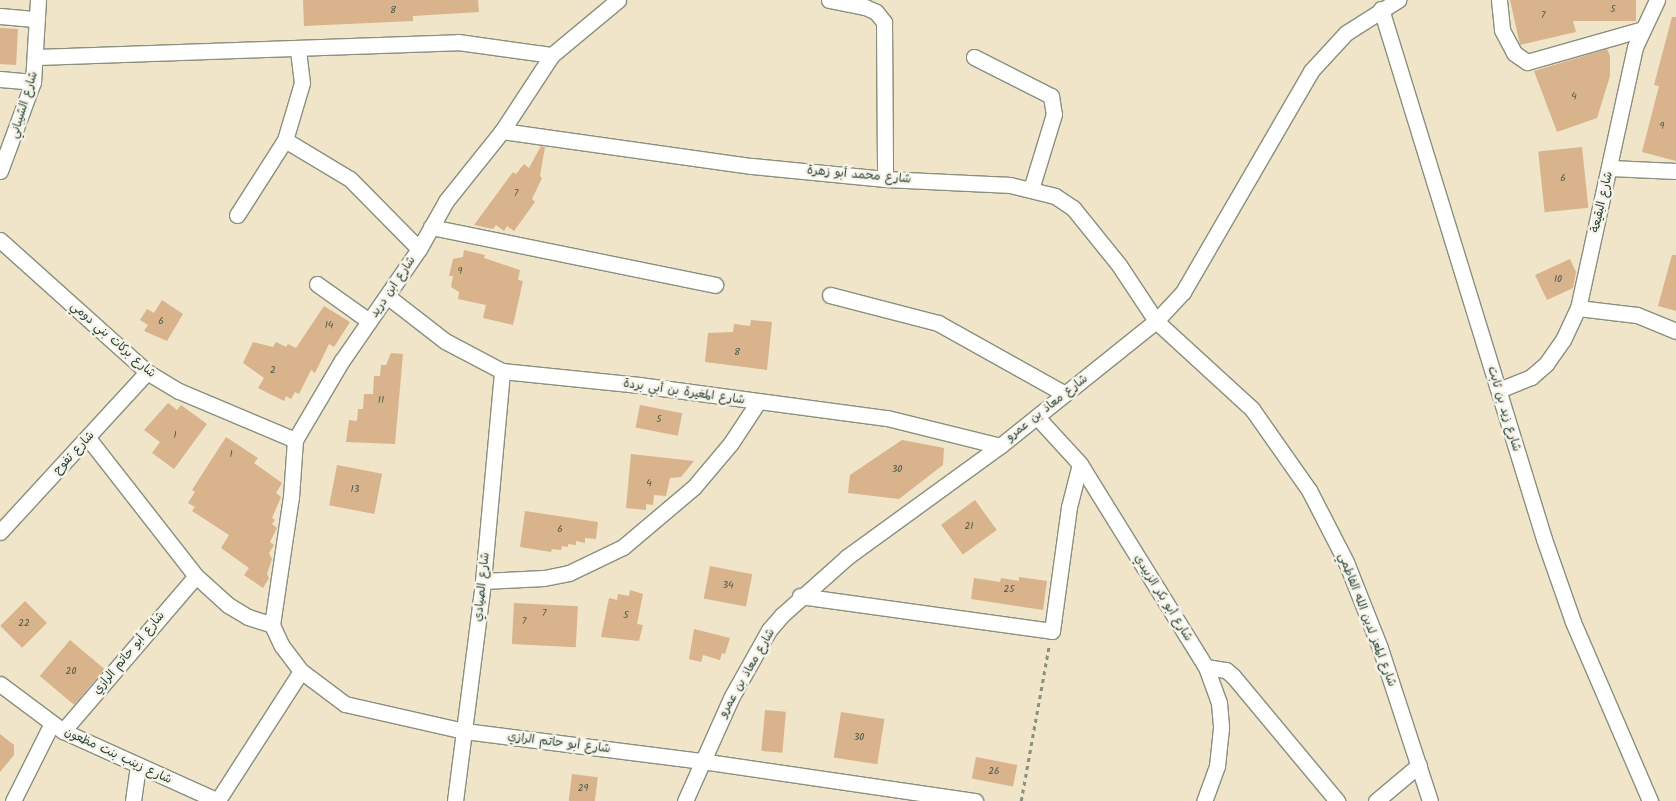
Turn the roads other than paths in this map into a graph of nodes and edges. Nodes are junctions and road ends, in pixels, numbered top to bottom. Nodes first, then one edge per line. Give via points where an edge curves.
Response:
1 (618, 0) edge
2 (829, 0) edge
3 (1398, 0) edge
4 (1499, 0) edge
5 (1657, 0) edge
6 (36, 6) edge
7 (1380, 9) junction
8 (0, 16) edge
9 (1643, 29) junction
10 (298, 50) junction
11 (552, 54) junction
12 (37, 57) junction
13 (974, 57) dead end
14 (0, 79) edge
15 (33, 82) junction
16 (502, 131) junction
17 (286, 140) junction
18 (5, 150) edge
19 (1610, 168) junction
20 (1676, 170) edge
21 (0, 171) edge
22 (885, 180) junction
23 (1031, 189) junction
24 (237, 214) dead end
25 (431, 228) junction
26 (0, 240) edge
27 (419, 249) junction
28 (317, 284) dead end
29 (715, 285) dead end
30 (830, 295) dead end
31 (387, 296) junction
32 (1578, 308) junction
33 (1156, 320) junction
34 (369, 321) junction
35 (1676, 331) edge
36 (147, 372) junction
37 (502, 372) junction
38 (1499, 390) junction
39 (1065, 394) junction
40 (758, 402) junction
41 (1037, 417) junction
42 (88, 438) junction
43 (296, 440) junction
44 (1000, 446) junction
45 (1080, 464) junction
46 (0, 532) edge
47 (196, 576) junction
48 (484, 581) junction
49 (800, 596) junction
50 (272, 624) junction
51 (1206, 667) junction
52 (301, 671) junction
53 (0, 684) edge
54 (58, 727) junction
55 (464, 731) junction
56 (701, 761) junction
57 (1419, 765) junction
58 (138, 766) junction
59 (13, 801) edge
60 (133, 801) edge
61 (218, 801) edge
62 (455, 801) edge
63 (685, 801) edge
64 (975, 801) edge
65 (1204, 801) edge
66 (1337, 801) edge
67 (1376, 801) edge
68 (1430, 801) edge
69 (1650, 801) edge

1 - 11 street, شارع ابن دريد
2 - 22 street via 876,12 884,22
3 - 7 street, شارع معاذ بن عمرو
4 - 9 street via 1502,30 1514,52 1527,62
5 - 9 street, شارع البقيعة
6 - 8 street
6 - 12 street, شارع الشيباني
7 - 33 street, شارع معاذ بن عمرو via 1346,34 1310,72 1183,292
7 - 38 street, شارع زيد بن ثابت
9 - 19 street, شارع البقيعة via 1635,47
10 - 11 street via 458,42
10 - 12 street
10 - 17 street via 302,83
11 - 16 street, شارع ابن دريد
12 - 15 street, شارع الشيباني
13 - 23 street via 1051,96 1054,114
14 - 15 street
15 - 18 street, شارع الشيباني
16 - 22 street, شارع محمد أبو زهرة via 752,166
16 - 25 street, شارع ابن دريد via 461,180
17 - 24 street
17 - 27 street via 350,179
18 - 21 street, شارع الشيباني
19 - 20 street
19 - 32 street, شارع البقيعة
22 - 23 street, شارع محمد أبو زهرة via 955,181
23 - 33 street, شارع محمد أبو زهرة via 1055,196 1073,208 1119,265
25 - 27 street, شارع ابن دريد
25 - 29 street
26 - 36 street, شارع بركات بني دومي
27 - 31 street, شارع ابن دريد
28 - 34 street
30 - 39 street via 938,323
31 - 34 street, شارع ابن دريد
31 - 37 street, شارع المغيرة بن أبي بردة via 445,341
32 - 35 street via 1637,315
32 - 38 street, شارع البقيعة via 1563,340 1546,364 1531,377
33 - 39 street, شارع معاذ بن عمرو
33 - 57 street, شارع المعز لدين الله الفاطمي via 1252,409 1309,490 1346,562 1374,630
34 - 43 street, شارع ابن دريد
36 - 42 street, شارع تفوح
36 - 43 street, شارع بركات بني دومي via 180,391
37 - 40 street, شارع المغيرة بن أبي بردة via 639,385
37 - 48 street, شارع الصيادي
38 - 69 street, شارع زيد بن ثابت via 1573,622
39 - 41 street, شارع معاذ بن عمرو
40 - 44 street, شارع المغيرة بن أبي بردة via 887,418
40 - 48 street via 731,443 694,487 623,547 569,573 544,578
41 - 44 street, شارع معاذ بن عمرو
41 - 45 street, شارع أبو بكر الزبيدي
42 - 46 street, شارع تفوح
42 - 47 street
43 - 50 street, شارع ابن دريد
44 - 49 street, شارع معاذ بن عمرو via 847,557
45 - 49 street via 1069,507 1052,631
45 - 51 street, شارع أبو بكر الزبيدي
47 - 50 street via 228,605 248,617
47 - 54 street, شارع أبو حاتم الرازي
48 - 55 street, شارع الصيادي
49 - 56 street, شارع معاذ بن عمرو via 760,646
50 - 52 street, شارع أبو حاتم الرازي via 282,646
51 - 65 street, شارع أبو بكر الزبيدي via 1219,703 1221,728 1217,766
51 - 66 street via 1222,668 1233,676
52 - 55 street, شارع أبو حاتم الرازي via 345,704
52 - 61 street
53 - 54 street, شارع زينب بنت مظعون
54 - 58 street, شارع زينب بنت مظعون
54 - 59 street, شارع أبو حاتم الرازي
55 - 56 street, شارع أبو حاتم الرازي
55 - 62 street, شارع الصيادي
56 - 63 street, شارع معاذ بن عمرو
56 - 64 street, شارع أبو حاتم الرازي
57 - 67 street
57 - 68 street, شارع المعز لدين الله الفاطمي
58 - 60 street
58 - 61 street, شارع زينب بنت مظعون

